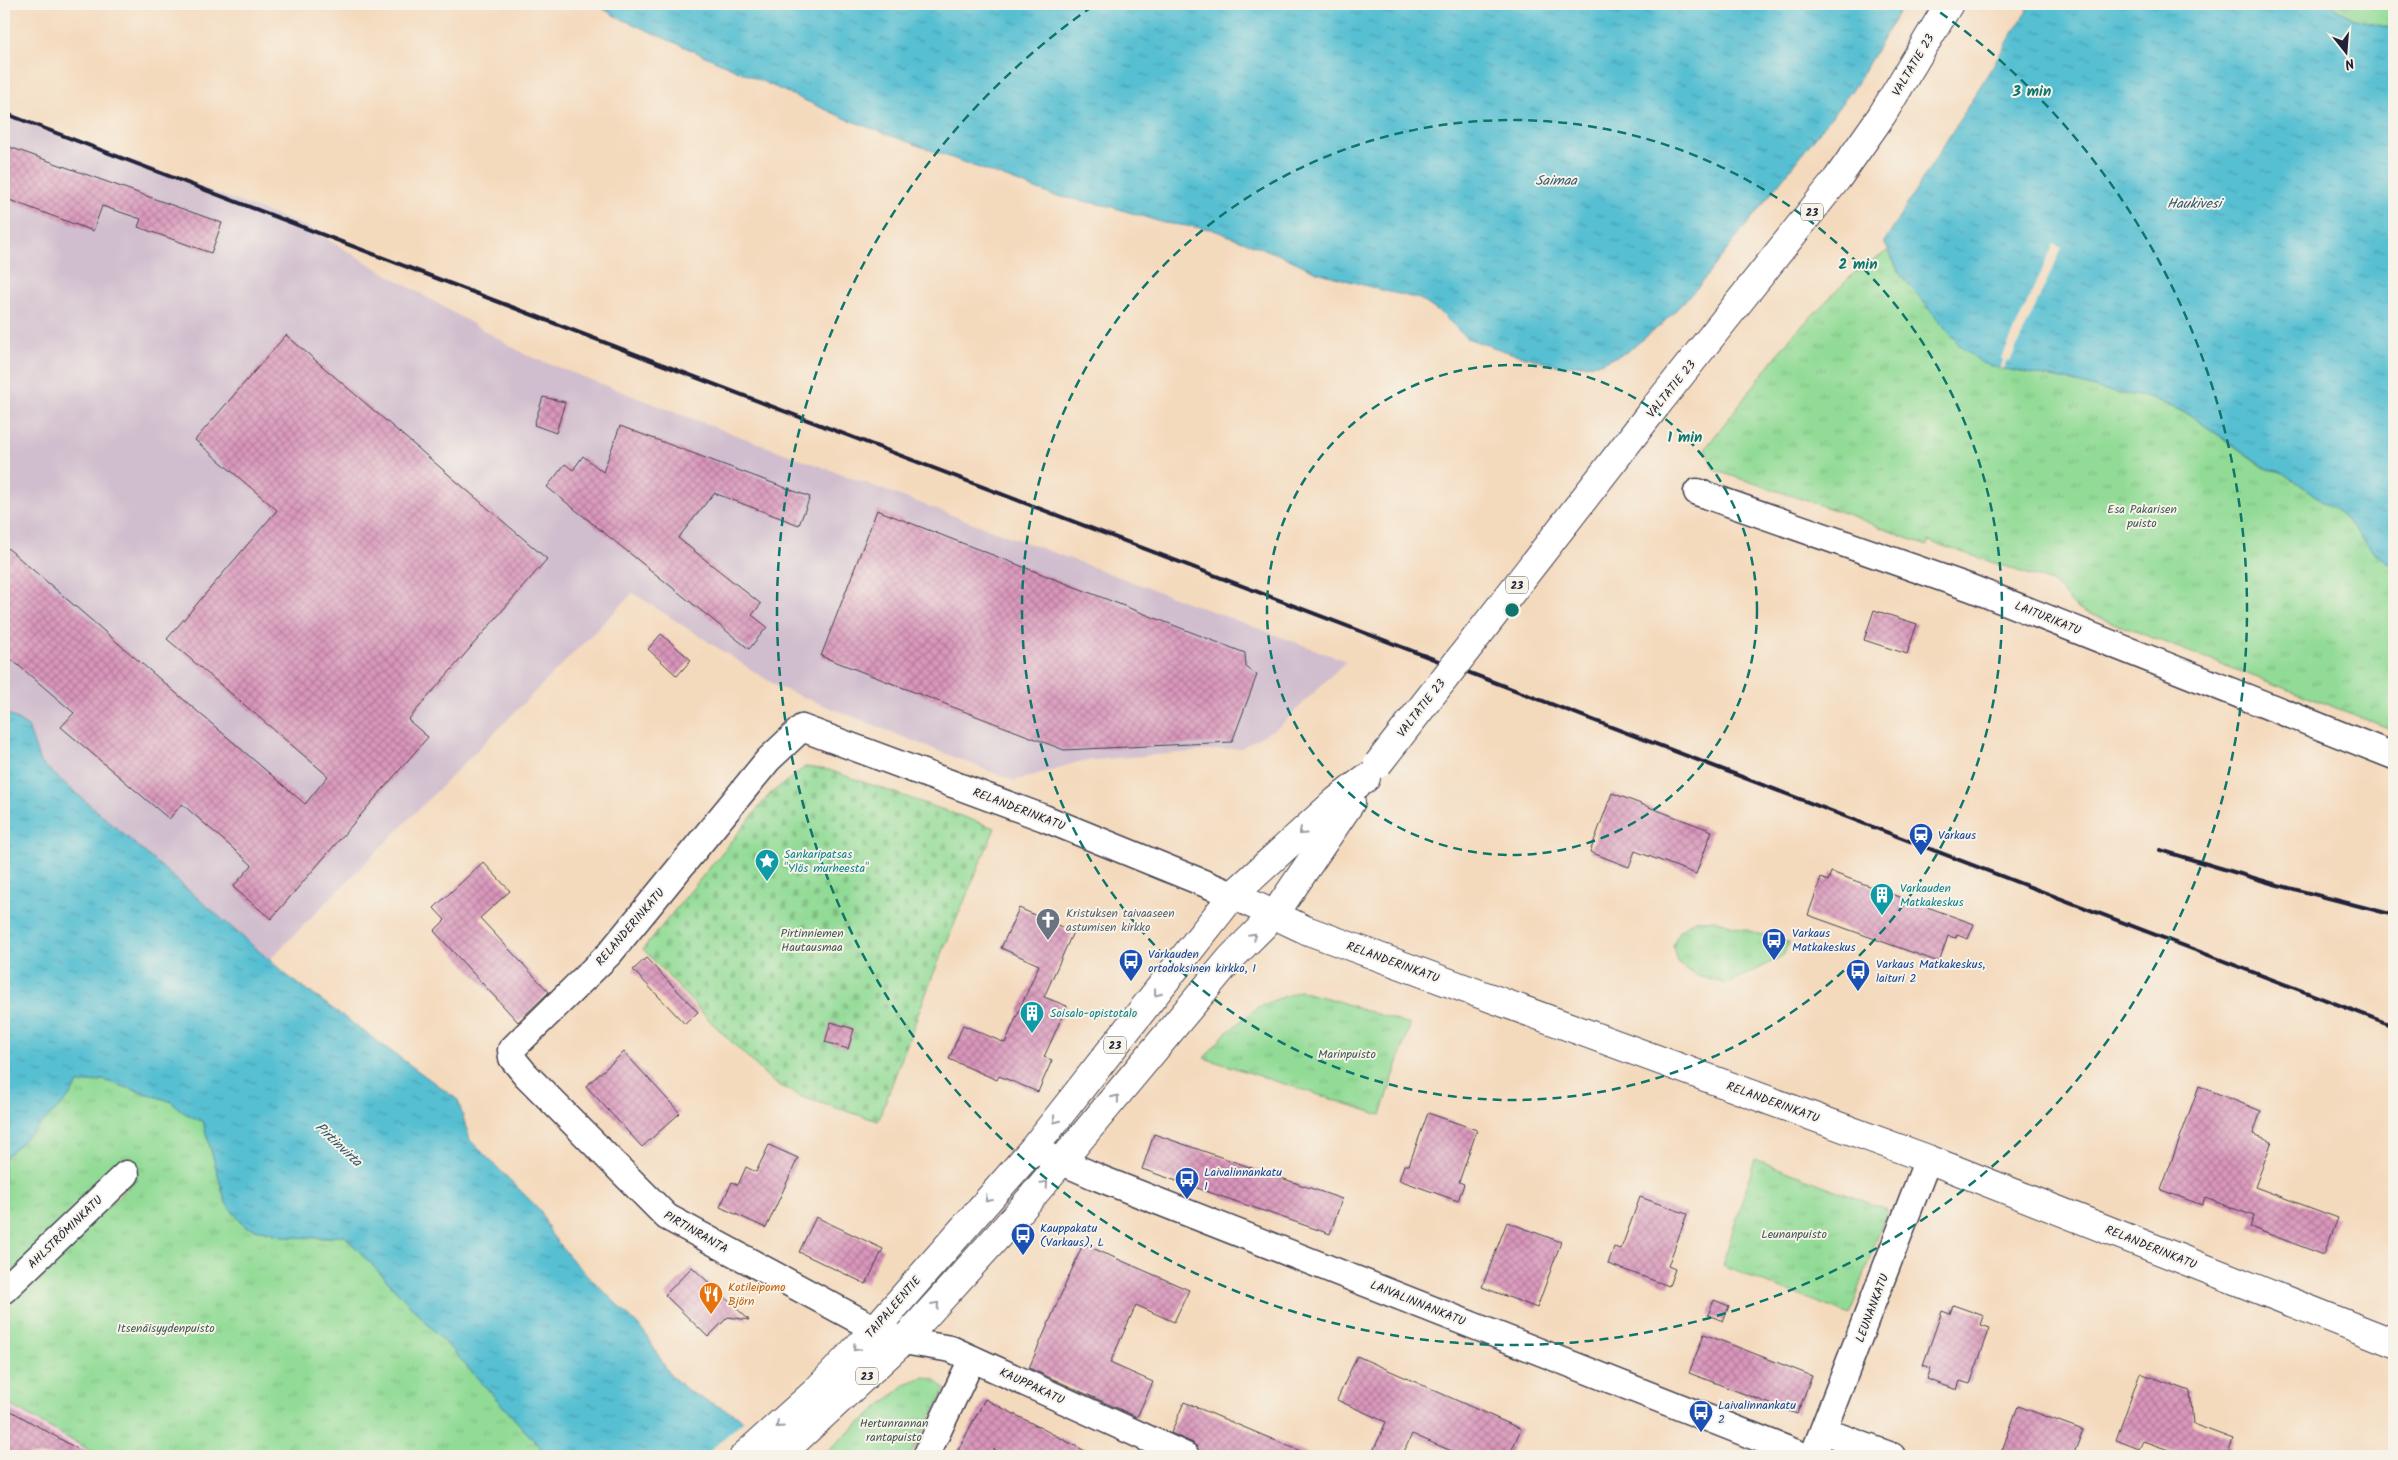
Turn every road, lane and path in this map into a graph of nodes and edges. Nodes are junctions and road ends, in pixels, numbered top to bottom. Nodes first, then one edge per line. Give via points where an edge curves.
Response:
1 (1948, 4) edge
2 (1697, 492) dead end
3 (2394, 756) edge
4 (1372, 771) junction
5 (1233, 895) junction
6 (1275, 914) junction
7 (511, 1050) joint
8 (1033, 1149) junction
9 (1928, 1159) junction
10 (1063, 1162) junction
11 (126, 1174) dead end
12 (4, 1290) edge
13 (875, 1328) junction
14 (903, 1341) junction
15 (2394, 1343) edge
16 (972, 1358) junction
17 (822, 1402) junction
18 (1824, 1431) junction
19 (744, 1456) edge
20 (779, 1456) edge
21 (926, 1456) edge
22 (1186, 1456) edge
23 (1804, 1456) edge
24 (1813, 1456) edge
25 (1892, 1456) edge

1 - 4 main road, VALTATIE 23 / 23, bridge via 1882,115 1837,180 1656,406
2 - 3 street, LAITURIKATU via 1971,588
4 -> 5 main road, VALTATIE 23 / 23
4 - 6 main road, VALTATIE 23 / 23
5 - 6 main road, RELANDERINKATU
5 - 7 street, RELANDERINKATU via 1044,818 802,728 768,760 610,953
5 -> 8 main road, 23
6 - 9 main road, RELANDERINKATU via 1306,930
10 -> 6 main road, 23 via 1231,958
7 - 13 street, PIRTINRANTA via 512,1058 526,1075 666,1217
8 - 10 street, LAIVALINNANKATU
8 -> 13 main road, TAIPALEENTIE / 23
9 - 15 main road, RELANDERINKATU
9 - 18 street, LEUNANKATU
14 -> 10 main road, TAIPALEENTIE / 23
10 - 23 street, LAIVALINNANKATU
11 - 12 street, AHLSTRÖMINKATU
13 - 14 street, KAUPPAKATU
13 -> 17 main road, TAIPALEENTIE / 23
14 - 16 street, KAUPPAKATU via 951,1349
14 - 17 main road, TAIPALEENTIE / 23
16 - 21 street
16 - 22 street, KAUPPAKATU
17 -> 19 main road, TAIPALEENTIE / 23
17 - 20 main road, TAIPALEENTIE / 23
18 - 24 street, LEUNANKATU
18 - 25 street

